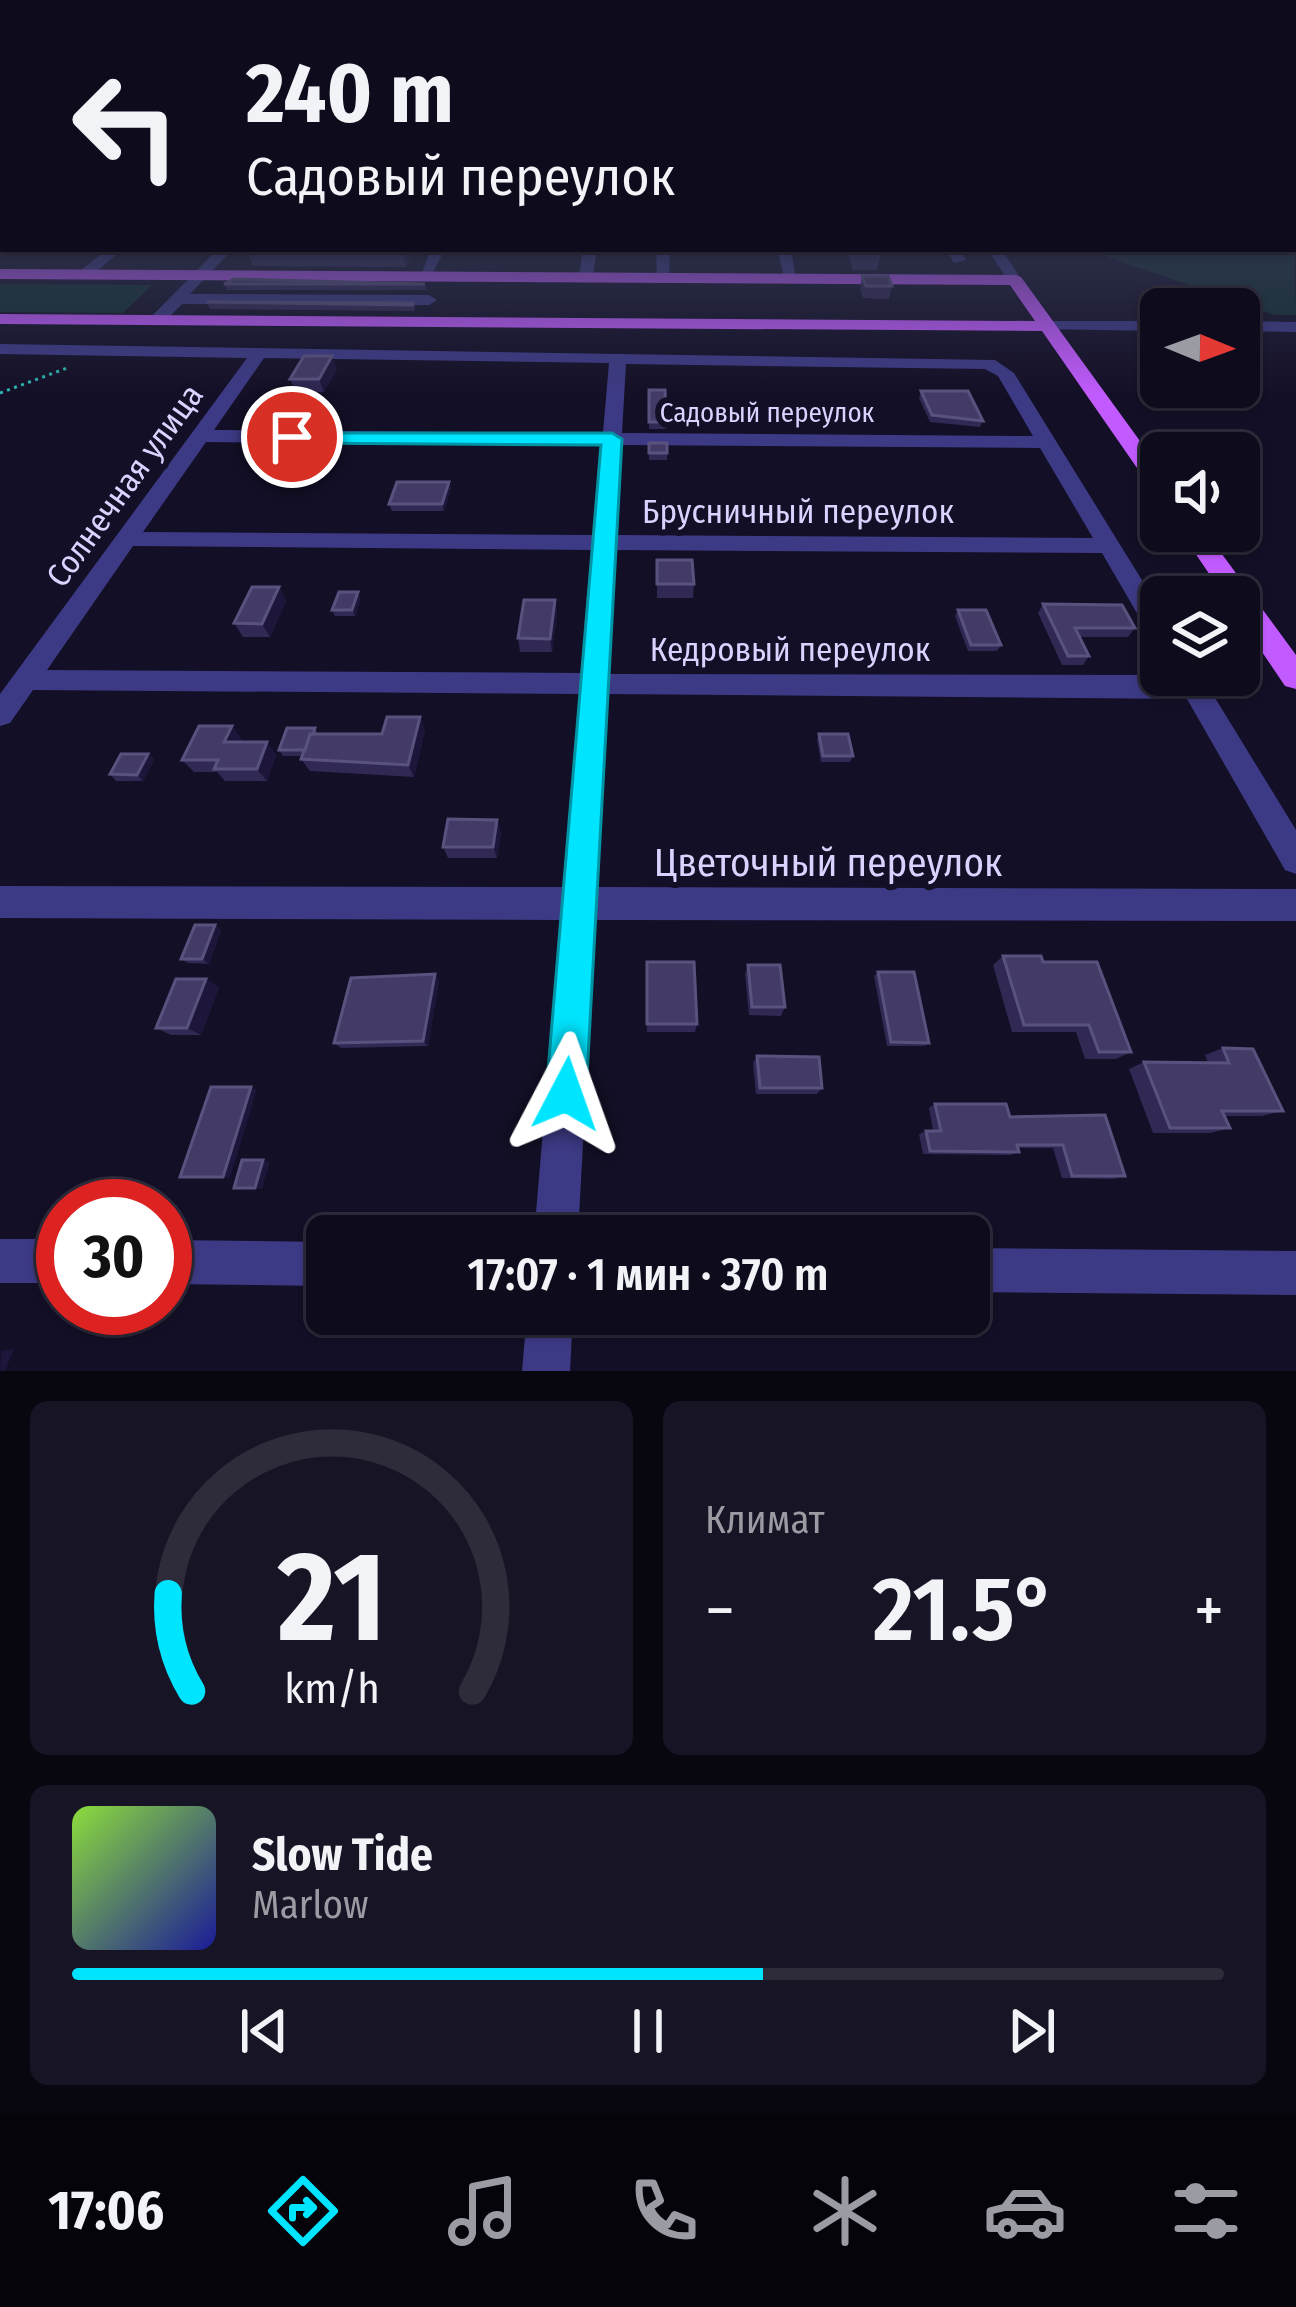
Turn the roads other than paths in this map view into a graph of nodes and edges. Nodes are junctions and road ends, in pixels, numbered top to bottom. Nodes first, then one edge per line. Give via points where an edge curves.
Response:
1 (92, 268) edge
2 (207, 268) edge
3 (429, 268) edge
4 (587, 268) edge
5 (664, 268) edge
6 (789, 268) edge
7 (1007, 268) edge
8 (0, 274) edge
9 (85, 274) junction
10 (201, 274) junction
11 (425, 275) junction
12 (586, 276) junction
13 (664, 277) junction
14 (791, 277) junction
15 (1015, 280) junction
16 (177, 299) junction
17 (429, 300) dead end
18 (0, 319) edge
19 (157, 320) junction
20 (1048, 326) junction
21 (1140, 326) edge
22 (1260, 326) edge
23 (1276, 326) junction
24 (1296, 326) edge
25 (1296, 344) edge
26 (0, 349) edge
27 (260, 352) junction
28 (618, 357) junction
29 (200, 436) junction
30 (612, 439) junction
31 (1046, 442) junction
32 (1140, 456) edge
33 (127, 539) junction
34 (604, 542) junction
35 (1110, 546) junction
36 (1140, 597) edge
37 (1260, 627) edge
38 (1296, 678) edge
39 (25, 680) junction
40 (1140, 682) edge
41 (594, 684) junction
42 (1198, 696) edge
43 (0, 716) edge
44 (1296, 860) edge
45 (0, 902) edge
46 (579, 903) junction
47 (1296, 905) edge
48 (557, 1215) edge
49 (0, 1261) edge
50 (36, 1261) edge
51 (192, 1262) edge
52 (306, 1264) edge
53 (990, 1270) edge
54 (1296, 1273) edge
55 (549, 1335) edge
56 (546, 1371) edge

1 - 9 street
2 - 10 street
3 - 11 street
4 - 12 street
5 - 13 street
6 - 14 street
7 - 15 street
8 - 9 main road
9 - 10 main road
10 - 11 main road
10 - 16 street
11 - 12 main road
12 - 13 main road
13 - 14 main road
14 - 15 main road
15 - 20 main road
16 - 17 street
16 - 19 street
18 - 19 main road
19 - 20 main road
20 - 21 street
20 - 32 main road
22 - 23 street
23 - 24 street
23 - 25 street
26 - 27 street
27 - 28 street
27 - 29 street, Солнечная улица
28 - 30 street
28 - 31 street via 989,364 1004,374
29 - 30 street, Садовый переулок
29 - 33 street, Солнечная улица
30 - 31 street, Садовый переулок
30 - 34 street
31 - 35 street
33 - 34 street, Брусничный переулок
33 - 39 street, Солнечная улица
34 - 35 street, Брусничный переулок
34 - 41 street
35 - 36 street
37 - 38 main road
39 - 41 street, Кедровый переулок
39 - 43 street, Солнечная улица
40 - 41 street, Кедровый переулок
41 - 46 street
42 - 44 street
45 - 46 street, Цветочный переулок
46 - 47 street, Цветочный переулок
46 - 48 street
49 - 50 street
51 - 52 street
53 - 54 street
55 - 56 street

